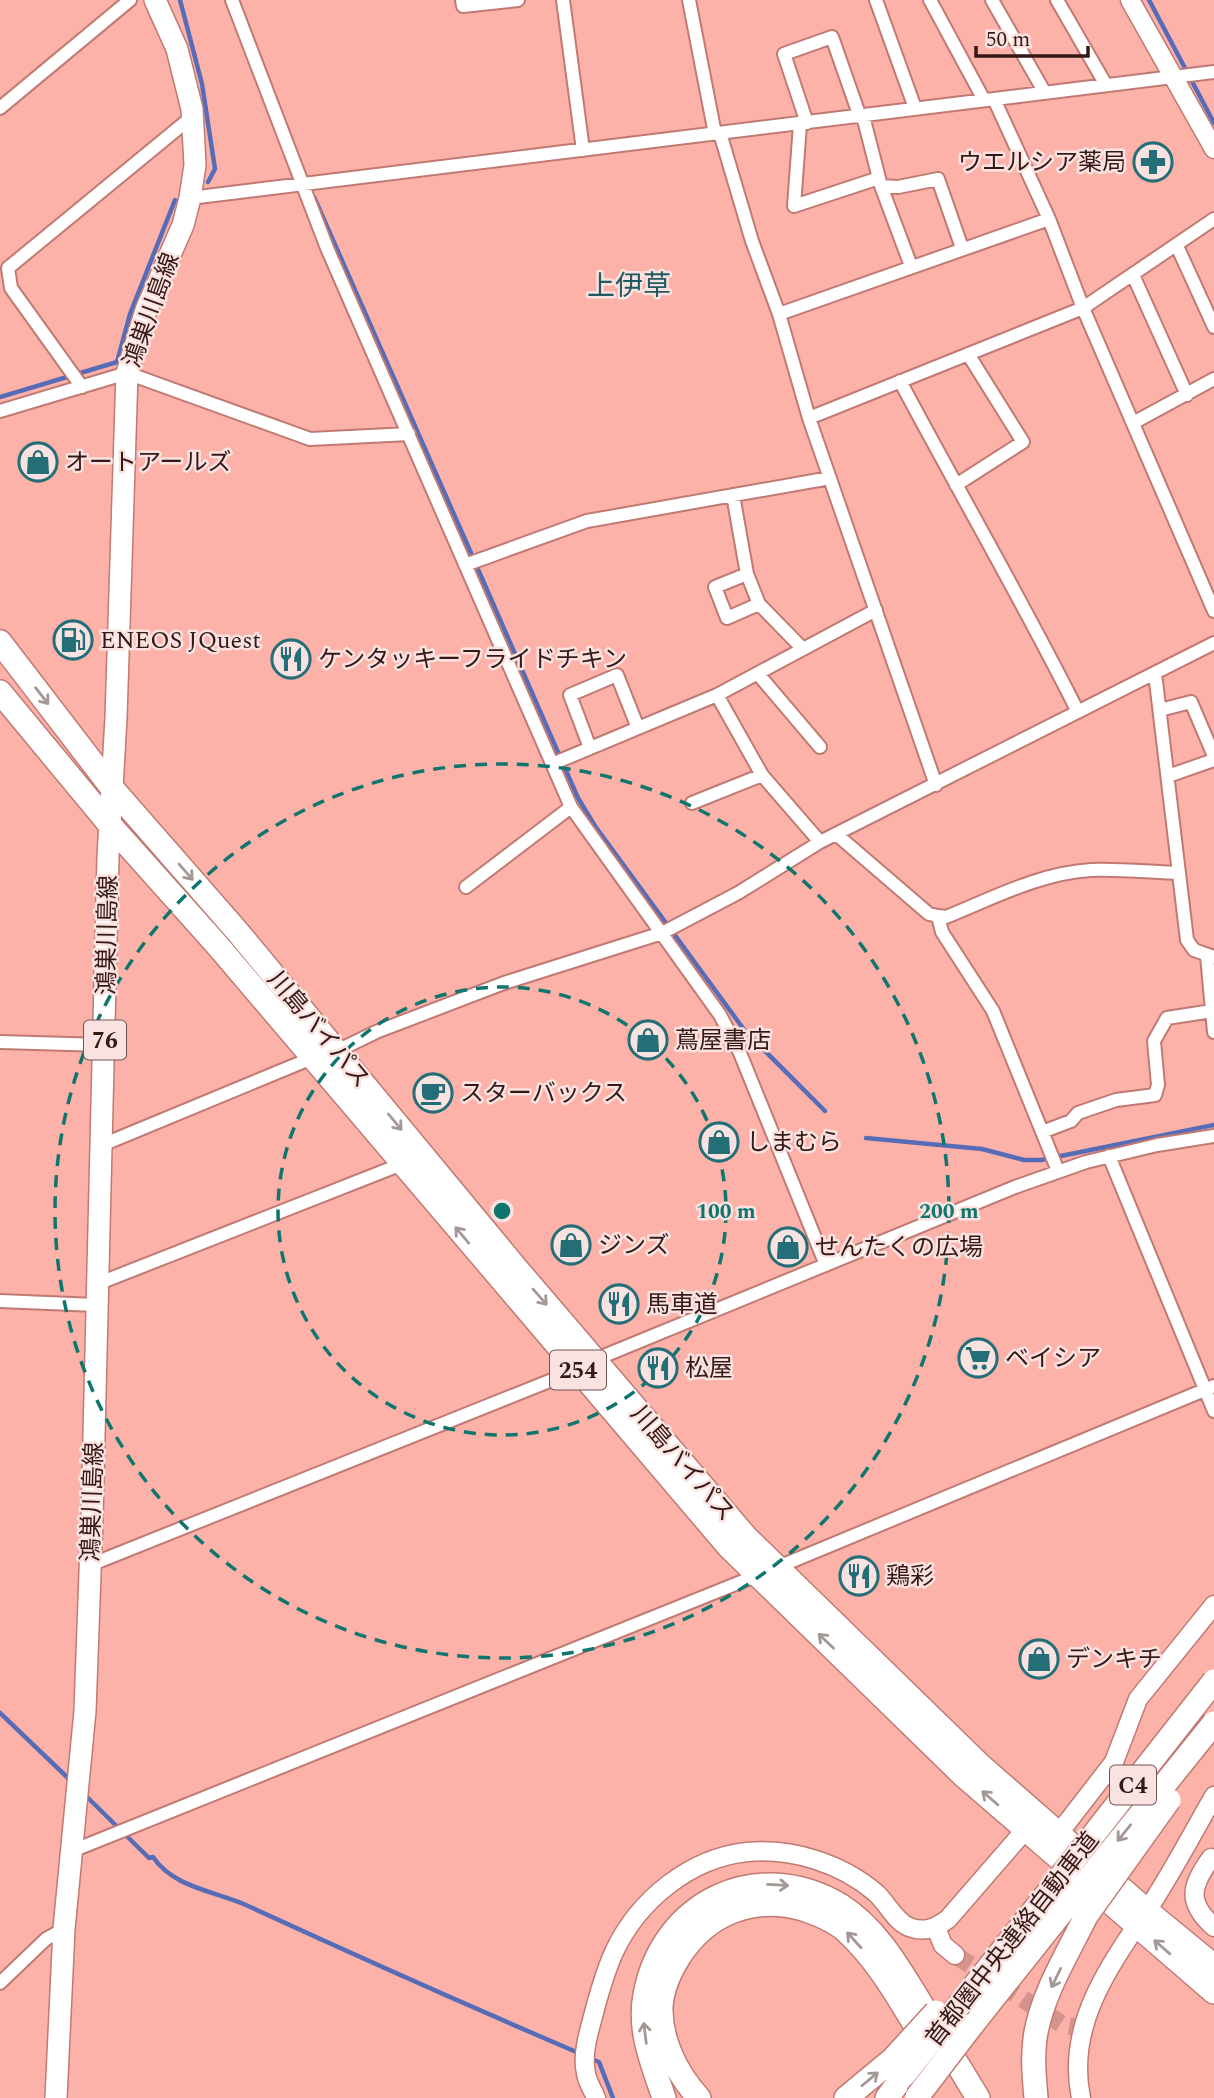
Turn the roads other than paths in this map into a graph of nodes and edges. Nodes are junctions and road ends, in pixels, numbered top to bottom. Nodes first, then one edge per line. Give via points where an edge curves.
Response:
1 (130, 0) edge
2 (155, 0) edge
3 (232, 0) edge
4 (462, 0) edge
5 (518, 0) edge
6 (563, 0) edge
7 (689, 0) edge
8 (876, 0) edge
9 (930, 0) edge
10 (992, 0) edge
11 (1057, 0) edge
12 (1130, 0) edge
13 (1214, 72) edge
14 (1182, 76) junction
15 (1106, 85) junction
16 (1045, 93) junction
17 (989, 99) junction
18 (0, 108) edge
19 (915, 108) junction
20 (193, 116) junction
21 (861, 116) junction
22 (804, 123) junction
23 (718, 134) junction
24 (1214, 149) edge
25 (583, 150) junction
26 (880, 182) junction
27 (301, 184) junction
28 (190, 198) junction
29 (1049, 219) junction
30 (1214, 219) edge
31 (1177, 246) junction
32 (962, 248) junction
33 (911, 266) junction
34 (1133, 275) junction
35 (1083, 308) junction
36 (779, 314) junction
37 (1214, 327) edge
38 (968, 354) junction
39 (127, 373) junction
40 (1214, 379) edge
41 (900, 381) junction
42 (82, 387) junction
43 (1187, 395) junction
44 (0, 411) edge
45 (809, 418) junction
46 (1133, 423) junction
47 (409, 434) junction
48 (830, 478) junction
49 (956, 485) junction
50 (733, 495) junction
51 (465, 565) junction
52 (747, 575) junction
53 (759, 604) junction
54 (876, 610) junction
55 (1214, 611) edge
56 (0, 642) edge
57 (1214, 643) edge
58 (803, 649) junction
59 (1155, 673) junction
60 (758, 674) junction
61 (0, 692) edge
62 (717, 695) junction
63 (1160, 710) junction
64 (1078, 712) junction
65 (638, 728) junction
66 (820, 747) dead end
67 (590, 748) junction
68 (1214, 758) edge
69 (552, 764) junction
70 (762, 775) junction
71 (1167, 776) junction
72 (936, 785) junction
73 (112, 788) junction
74 (692, 803) dead end
75 (571, 807) junction
76 (110, 825) junction
77 (836, 834) junction
78 (820, 842) junction
79 (1179, 873) junction
80 (466, 887) dead end
81 (938, 916) junction
82 (662, 933) junction
83 (1210, 957) edge
84 (1212, 1011) junction
85 (1214, 1032) edge
86 (0, 1042) edge
87 (104, 1045) junction
88 (337, 1051) junction
89 (313, 1058) junction
90 (1042, 1132) junction
91 (1214, 1136) edge
92 (102, 1144) junction
93 (1109, 1156) junction
94 (402, 1164) junction
95 (1058, 1171) junction
96 (826, 1265) junction
97 (97, 1294) junction
98 (0, 1301) edge
99 (586, 1365) junction
100 (1210, 1388) edge
101 (1214, 1411) edge
102 (90, 1565) junction
103 (768, 1571) junction
104 (1214, 1605) edge
105 (1214, 1681) edge
106 (1214, 1723) edge
107 (1214, 1734) edge
108 (1214, 1796) edge
109 (1026, 1829) junction
110 (1059, 1833) junction
111 (72, 1851) junction
112 (1211, 1858) dead end
113 (1061, 1897) junction
114 (1142, 1918) junction
115 (936, 1927) junction
116 (1214, 1927) edge
117 (64, 1929) junction
118 (955, 1955) tunnel mouth
119 (1214, 1966) edge
120 (0, 1983) edge
121 (1214, 1992) edge
122 (899, 2067) junction
123 (56, 2098) edge
124 (596, 2098) edge
125 (664, 2098) edge
126 (699, 2098) edge
127 (846, 2098) edge
128 (887, 2098) edge
129 (916, 2098) edge
130 (960, 2098) edge
131 (978, 2098) edge
132 (1035, 2098) edge
133 (1081, 2098) edge

1 - 18 street
2 - 20 main road, 鴻巣川島線 / 76 via 177,49
3 - 27 street
4 - 5 street via 463,6
6 - 25 street
7 - 23 street
8 - 19 street
9 - 17 street
10 - 16 street
11 - 15 street
12 - 14 street
13 - 14 street
14 - 15 street
14 - 24 street
15 - 16 street
16 - 17 street
17 - 19 street
17 - 29 street
19 - 21 street
20 - 28 main road, 鴻巣川島線 / 76 via 195,165
20 - 42 street via 8,268 11,288
21 - 22 street
21 - 22 street via 832,37 784,54
21 - 26 street
22 - 23 street
22 - 26 street via 794,206
23 - 25 street
23 - 36 street
25 - 27 street
26 - 32 street via 898,187 939,179
26 - 33 street
27 - 28 street
27 - 47 street
28 - 39 main road, 鴻巣川島線 / 76
29 - 32 street
29 - 35 street
30 - 31 street
31 - 34 street
31 - 37 street
32 - 33 street
33 - 36 street
34 - 35 street
34 - 43 street
35 - 38 street
35 - 46 street
36 - 45 street
38 - 41 street
38 - 49 street via 1023,442
39 - 42 street
39 - 47 street via 310,439
39 - 73 main road, 鴻巣川島線 / 76
40 - 43 street
41 - 45 street
41 - 49 street
42 - 44 street
43 - 46 street
45 - 48 street
46 - 55 street
47 - 51 street
48 - 50 street
48 - 54 street
49 - 64 street
50 - 51 street via 587,521
50 - 52 street
51 - 69 street
52 - 53 street
52 - 53 street via 715,587 727,618
53 - 58 street
54 - 58 street
54 - 72 street
56 -> 73 highway, 川島バイパス / 254
57 - 59 street
58 - 60 street
59 - 63 street
59 - 64 street
60 - 62 street
60 - 66 street
61 - 76 highway, 川島バイパス / 254
62 - 65 street
62 - 70 street
63 - 68 street via 1191,702
63 - 71 street
64 - 72 street
65 - 67 street
65 - 67 street via 617,675 570,695
67 - 69 street
68 - 71 street
69 - 75 street
70 - 74 street
70 - 78 street
71 - 79 street
72 - 77 street
73 - 76 main road, 鴻巣川島線 / 76
73 -> 88 highway, 川島バイパス / 254
75 - 80 street
75 - 82 street
76 - 87 main road, 鴻巣川島線 / 76
76 - 89 highway, 川島バイパス / 254
77 - 78 street
77 - 81 street via 929,914
78 - 82 street
79 - 81 street via 1091,870 1053,876 946,917
79 - 83 street via 1187,940 1194,950
81 - 90 street via 942,932 993,1011
82 - 88 street via 505,983
82 - 96 street via 720,1015 740,1053
83 - 84 street
84 - 85 street
84 - 90 street via 1167,1018 1154,1041 1155,1095 1116,1100
86 - 87 street
87 - 92 main road, 鴻巣川島線 / 76
88 -> 99 highway, 川島バイパス / 254
89 - 92 street
89 - 94 highway, 川島バイパス / 254
90 - 95 street
91 - 93 street
92 - 97 main road, 鴻巣川島線 / 76
93 - 95 street
93 - 100 street
94 - 97 street
99 -> 94 highway, 川島バイパス / 254
95 - 96 street
96 - 99 street
97 - 98 street
97 - 102 main road, 鴻巣川島線 / 76
99 - 102 street
99 - 103 highway, 川島バイパス / 254 via 729,1547
100 - 101 street
100 - 103 street
102 - 111 main road, 鴻巣川島線 / 76 via 85,1712
109 -> 103 highway, 川島バイパス / 254 via 964,1776
103 - 110 highway, 川島バイパス / 254
103 - 111 street
104 - 110 street via 1138,1699 1114,1762
105 - 113 highway, 首都圏中央連絡自動車道 / C4, bridge
106 -> 113 highway, 首都圏中央連絡自動車道 / C4, bridge
107 - 113 highway, bridge
108 - 114 street
109 - 114 highway, 川島バイパス / 254
109 - 115 street
110 - 114 highway, 川島バイパス / 254
111 - 117 main road, 鴻巣川島線 / 76
112 - 116 street via 1194,1884 1193,1896 1201,1915
113 - 122 highway, C4, bridge via 956,1998
113 - 129 highway, 首都圏中央連絡自動車道 / C4, bridge
113 -> 132 highway via 1052,1985 1036,2032
114 - 119 highway, 川島バイパス / 254
121 -> 114 highway, 川島バイパス / 254
114 - 133 street via 1113,1960 1078,2028
115 - 118 street via 943,1945
115 - 124 street via 906,1926 875,1892 817,1860 786,1852 746,1852 710,1860 669,1882 634,1918 615,1950 586,2047 586,2073
117 - 120 street via 46,1939
117 - 123 main road, 鴻巣川島線 / 76
127 -> 122 highway
122 - 128 highway
125 -> 131 highway via 645,2041 645,1994 653,1966 670,1936 702,1905 747,1886 774,1884 797,1886 865,1924 893,1959
130 -> 126 highway via 877,1965 845,1929 820,1914 764,1903 714,1920 691,1938 667,1975 661,2006 670,2055

